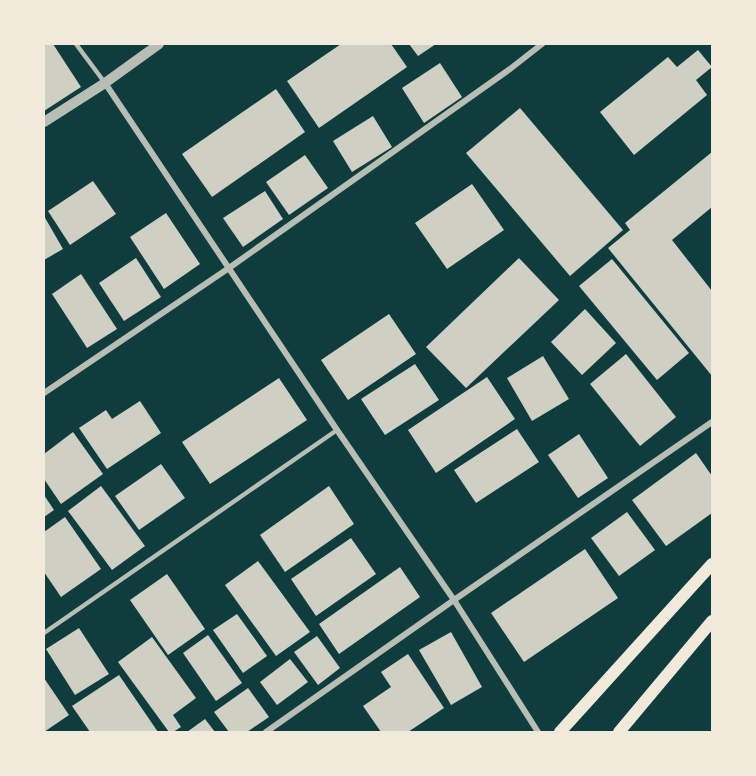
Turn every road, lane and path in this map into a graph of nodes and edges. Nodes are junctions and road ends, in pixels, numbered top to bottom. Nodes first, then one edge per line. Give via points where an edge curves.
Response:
1 (76, 44) edge
2 (159, 44) edge
3 (542, 44) edge
4 (105, 83) junction
5 (44, 122) edge
6 (229, 267) junction
7 (44, 393) edge
8 (712, 422) edge
9 (337, 430) junction
10 (712, 564) edge
11 (454, 600) junction
12 (712, 621) edge
13 (44, 633) edge
14 (266, 732) edge
15 (538, 732) edge
16 (560, 732) edge
17 (619, 732) edge

1 - 4 lane
2 - 4 street
3 - 6 street
4 - 5 street
4 - 6 street
6 - 7 street
6 - 9 street
8 - 11 street
9 - 11 street
9 - 13 lane
10 - 16 main road
11 - 14 street
11 - 15 street
12 - 17 main road

